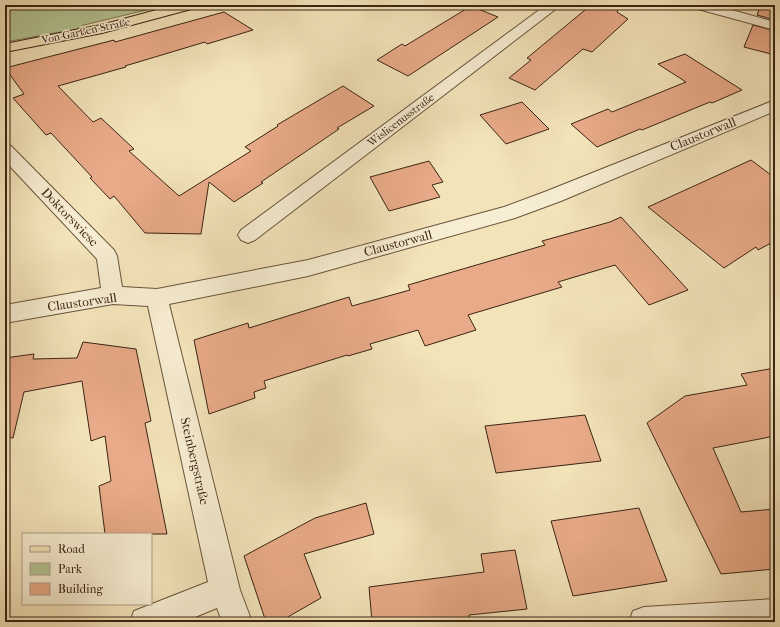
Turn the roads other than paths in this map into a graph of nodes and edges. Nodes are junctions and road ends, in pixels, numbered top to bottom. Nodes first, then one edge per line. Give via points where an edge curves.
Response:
1 (190, 5) edge
2 (554, 5) edge
3 (699, 5) edge
4 (775, 26) edge
5 (5, 48) edge
6 (775, 105) edge
7 (5, 150) edge
8 (248, 235) dead end
9 (113, 295) junction
10 (157, 298) junction
11 (5, 314) edge
12 (225, 590) junction
13 (775, 614) edge
14 (145, 622) edge
15 (237, 622) edge
16 (644, 622) edge

1 - 5 main road, Von-Garßen-Straße via 102,29
2 - 8 street, Wislicenusstraße
3 - 4 street
6 - 10 street, Claustorwall via 508,213 308,268
7 - 9 street, Doktorswiese via 107,256
9 - 10 street, Claustorwall
9 - 11 street, Claustorwall
10 - 12 street, Steinbergstraße
12 - 14 street
12 - 15 street, Steinbergstraße
13 - 16 street

